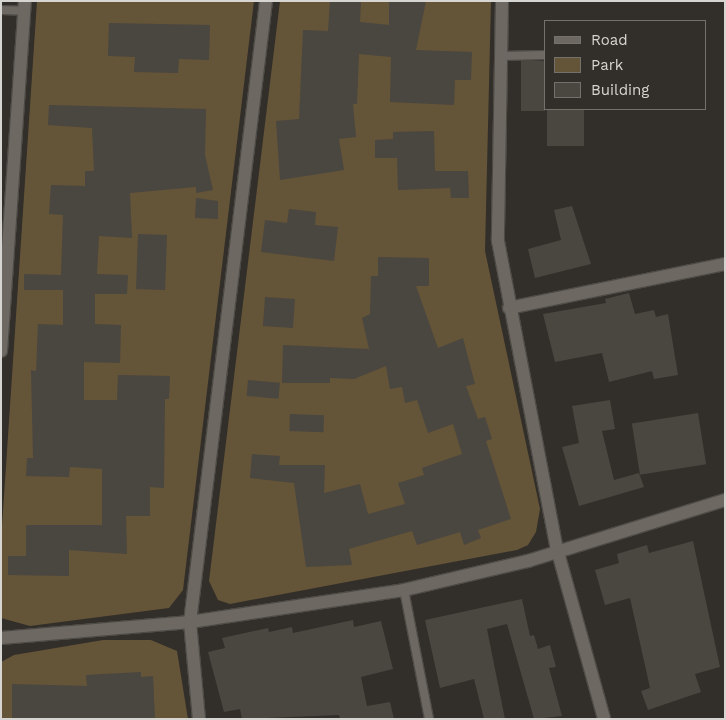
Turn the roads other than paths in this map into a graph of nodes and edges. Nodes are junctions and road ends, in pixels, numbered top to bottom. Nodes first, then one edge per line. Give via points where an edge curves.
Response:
1 (266, 1) edge
2 (502, 1) edge
3 (25, 6) edge
4 (1, 10) edge
5 (501, 56) junction
6 (544, 56) edge
7 (725, 264) edge
8 (509, 308) junction
9 (1, 351) edge
10 (725, 500) edge
11 (557, 549) junction
12 (404, 590) junction
13 (190, 622) junction
14 (1, 638) edge
15 (199, 719) edge
16 (429, 719) edge
17 (604, 719) edge

1 - 13 street
2 - 5 street
3 - 4 lane
3 - 9 street
5 - 6 lane
5 - 8 street via 498,241
7 - 8 street
8 - 11 street
10 - 11 street
11 - 12 street via 528,561
11 - 17 street
12 - 13 street
12 - 16 lane
13 - 14 street
13 - 15 street

